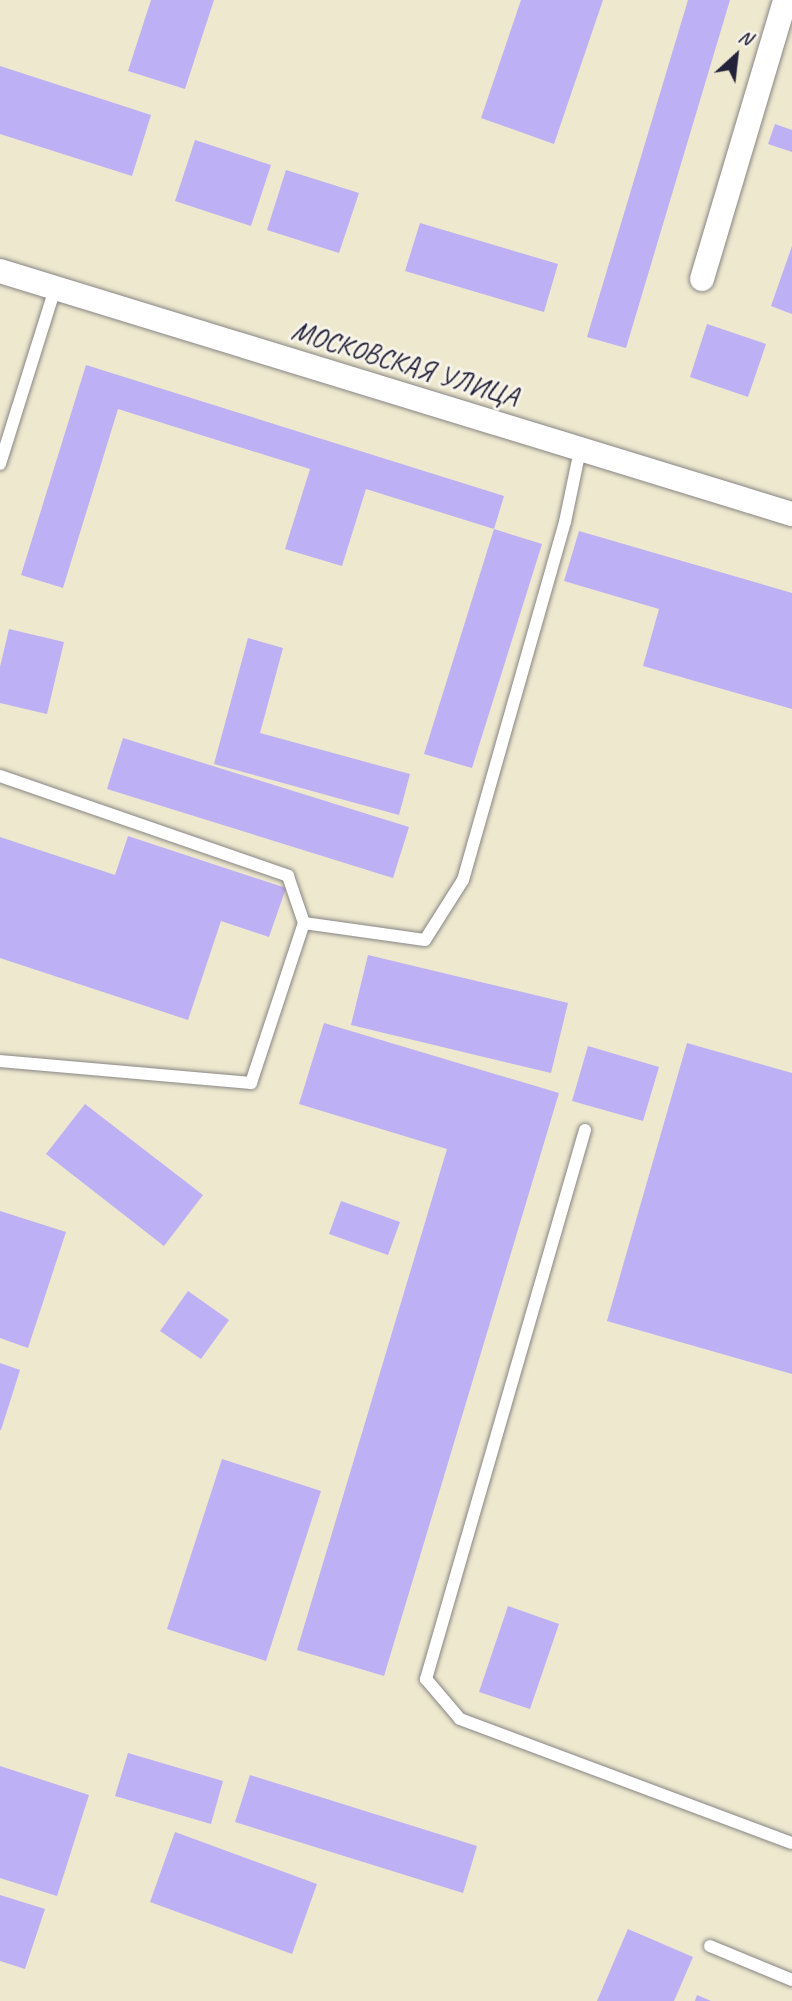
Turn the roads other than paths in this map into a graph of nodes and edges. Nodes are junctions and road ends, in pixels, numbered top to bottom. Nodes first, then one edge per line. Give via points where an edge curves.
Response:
1 (785, 0) edge
2 (0, 271) edge
3 (702, 279) dead end
4 (55, 288) junction
5 (580, 450) junction
6 (0, 464) edge
7 (792, 514) edge
8 (0, 776) edge
9 (304, 923) junction
10 (0, 1061) edge
11 (585, 1130) dead end
12 (792, 1843) edge
13 (710, 1946) dead end
14 (792, 1980) edge

1 - 3 street
2 - 4 street, МОСКОВСКАЯ УЛИЦА
4 - 5 street, МОСКОВСКАЯ УЛИЦА
4 - 6 lane
5 - 7 street, МОСКОВСКАЯ УЛИЦА
5 - 9 lane via 565,522 463,880 425,940
8 - 9 lane via 288,876
9 - 10 lane via 251,1083
11 - 12 lane via 426,1679 460,1719
13 - 14 lane

